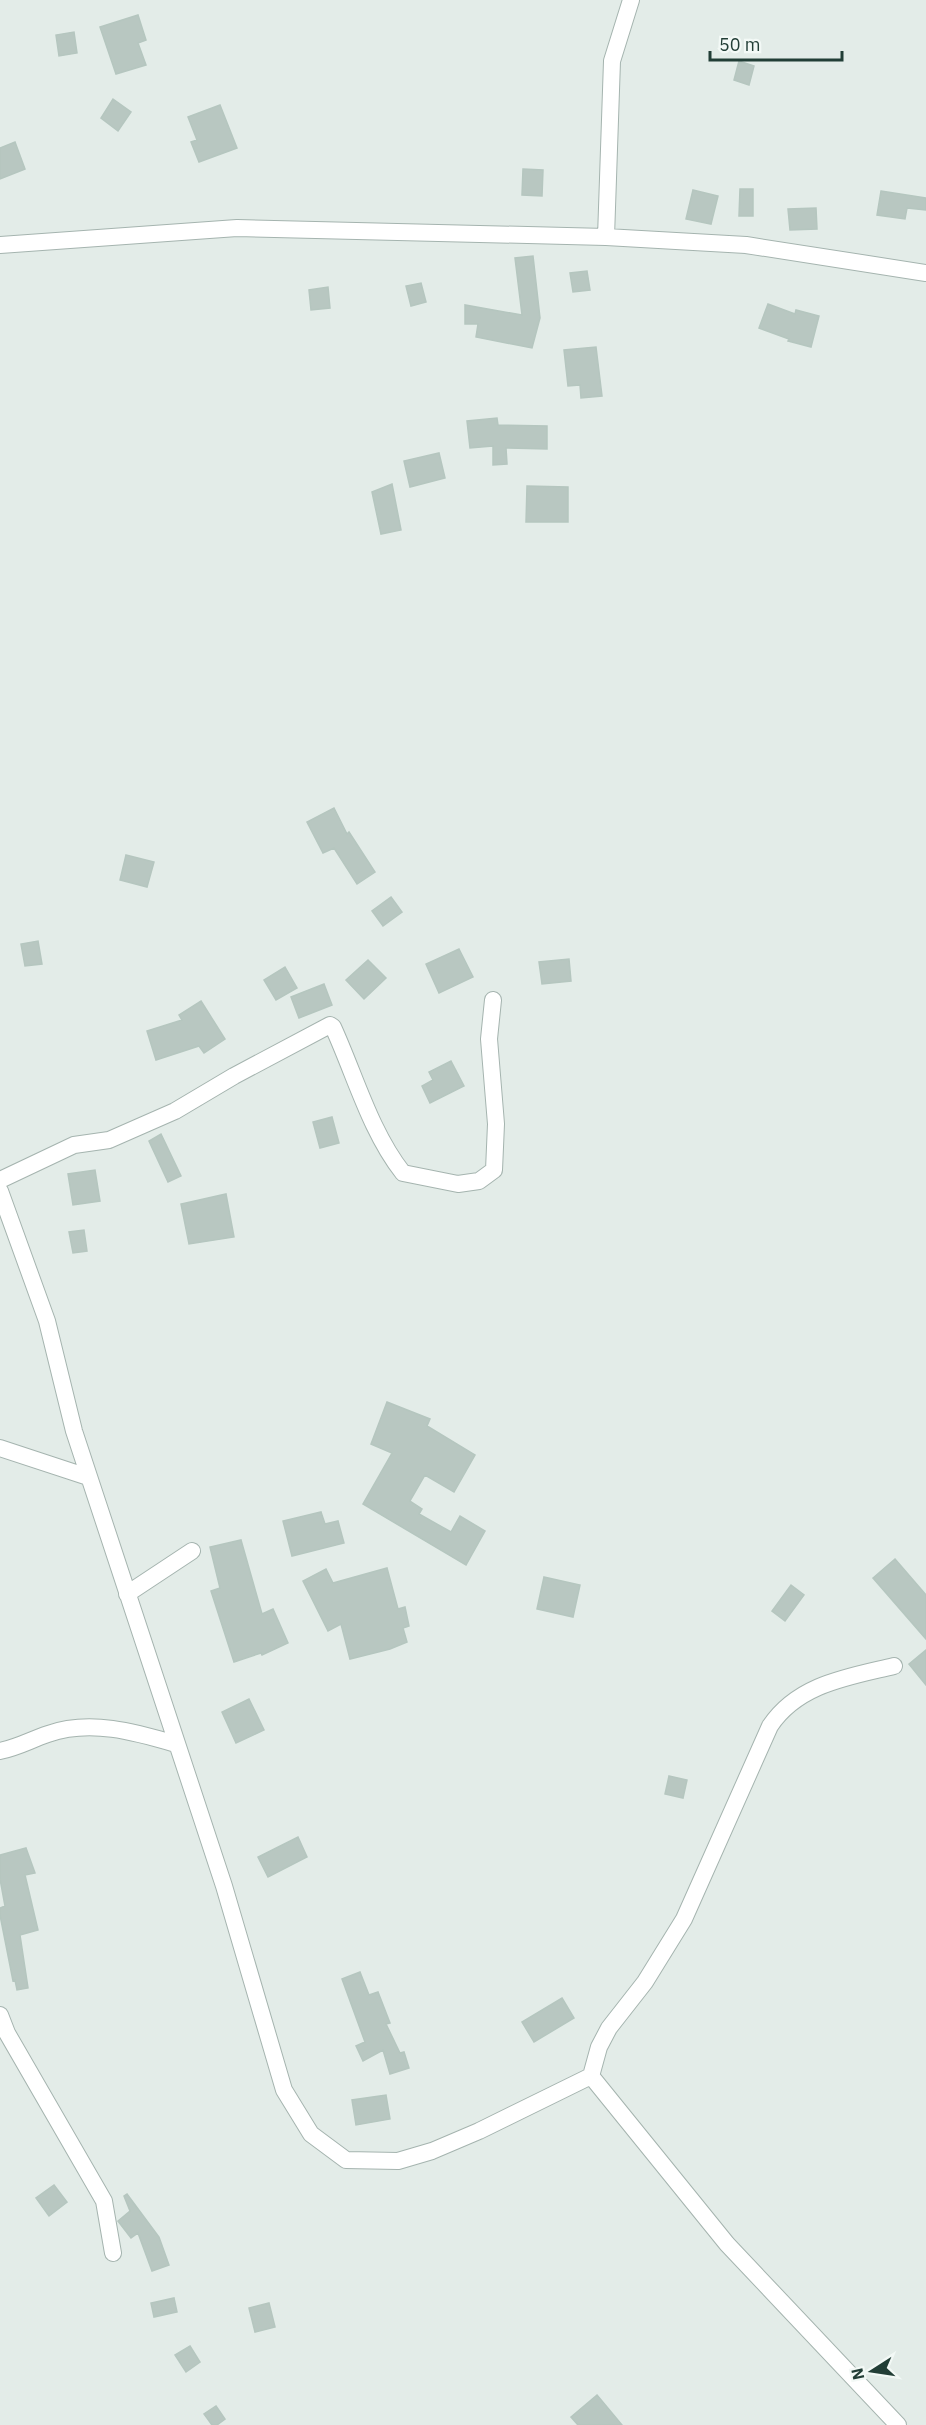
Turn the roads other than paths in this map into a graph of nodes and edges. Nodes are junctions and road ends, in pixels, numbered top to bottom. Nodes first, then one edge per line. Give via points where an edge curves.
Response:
1 (631, 0) edge
2 (606, 237) junction
3 (0, 245) edge
4 (926, 273) edge
5 (493, 1000) dead end
6 (0, 1180) edge
7 (0, 1191) edge
8 (0, 1448) edge
9 (88, 1477) junction
10 (192, 1551) dead end
11 (127, 1594) junction
12 (894, 1666) dead end
13 (176, 1744) junction
14 (0, 1751) edge
15 (0, 2015) edge
16 (591, 2076) junction
17 (113, 2253) dead end
18 (898, 2425) edge

1 - 2 street via 612,61
2 - 3 street via 237,228
2 - 4 street via 746,245
5 - 6 street via 489,1039 496,1124 494,1170 479,1181 458,1184 403,1173 391,1158 330,1025 175,1111 109,1140 74,1145
7 - 9 street via 47,1321
8 - 9 street
9 - 11 street
10 - 11 street
11 - 13 street
12 - 16 street via 831,1682 797,1698 778,1714 684,1919 651,1973 609,2028
13 - 14 street via 138,1733 87,1726 49,1733
13 - 16 street via 224,1886 284,2090 311,2134 346,2160 398,2161 479,2131
15 - 17 street via 104,2201
16 - 18 street via 727,2244

